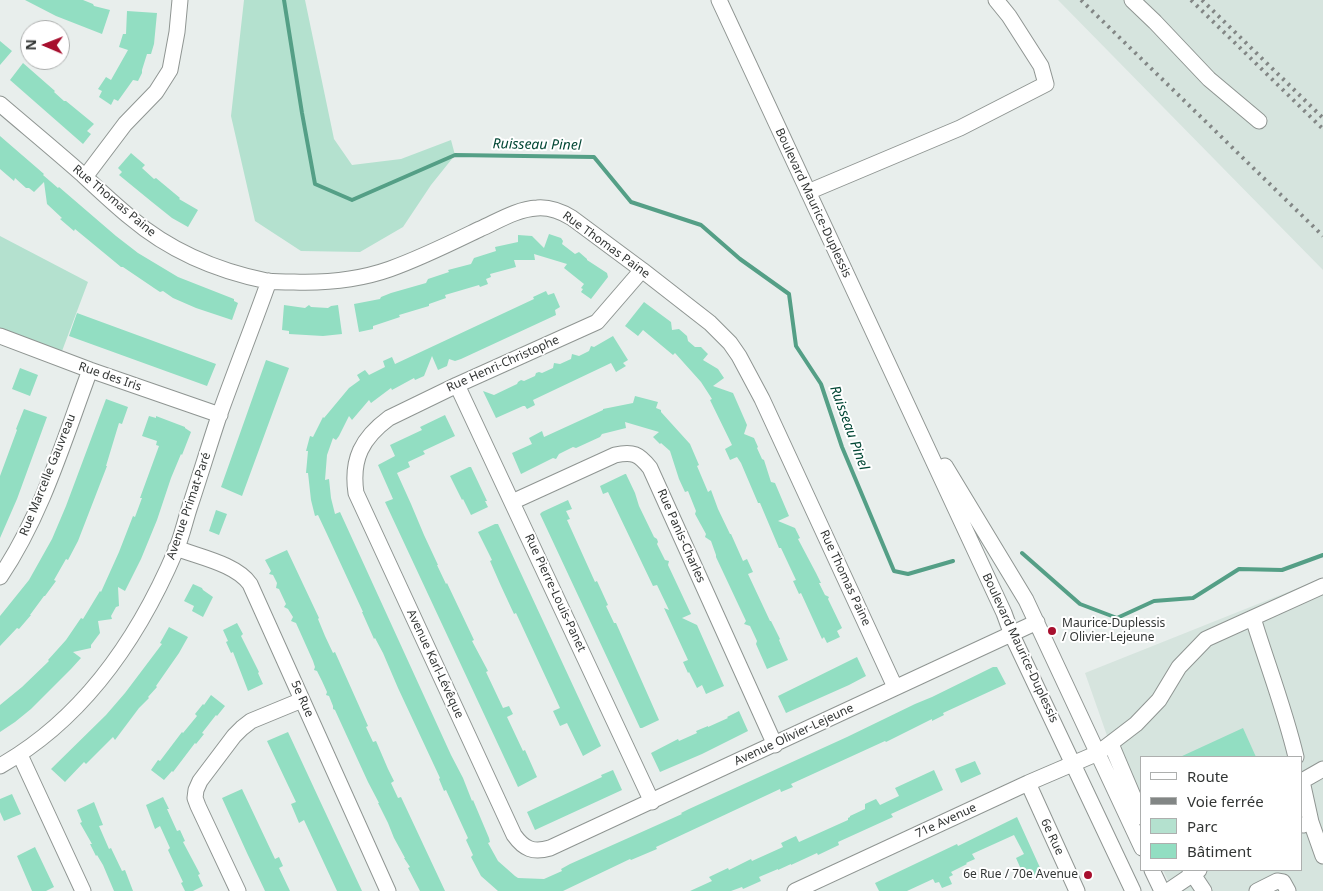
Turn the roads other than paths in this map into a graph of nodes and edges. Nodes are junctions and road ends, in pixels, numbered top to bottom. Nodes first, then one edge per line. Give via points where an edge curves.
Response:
1 (180, 0) edge
2 (719, 0) edge
3 (996, 0) edge
4 (1132, 0) edge
5 (0, 104) edge
6 (1259, 122) dead end
7 (85, 177) junction
8 (808, 192) junction
9 (642, 270) junction
10 (269, 281) junction
11 (0, 336) edge
12 (90, 370) junction
13 (457, 385) junction
14 (907, 405) junction
15 (220, 415) junction
16 (359, 451) joint
17 (512, 502) junction
18 (176, 548) junction
19 (0, 577) edge
20 (1323, 586) edge
21 (1253, 618) junction
22 (1037, 622) junction
23 (1012, 634) junction
24 (896, 687) junction
25 (302, 700) junction
26 (1111, 744) junction
27 (775, 745) junction
28 (1098, 753) junction
29 (20, 755) junction
30 (1296, 756) edge
31 (1074, 764) junction
32 (0, 766) edge
33 (1323, 769) edge
34 (1303, 779) edge
35 (1028, 783) junction
36 (1303, 791) edge
37 (652, 802) junction
38 (1138, 819) edge
39 (1306, 824) edge
40 (1140, 834) edge
41 (550, 848) joint
42 (1323, 856) edge
43 (1152, 871) edge
44 (1194, 871) edge
45 (83, 891) edge
46 (238, 891) edge
47 (388, 891) edge
48 (795, 891) edge
49 (1077, 891) edge
50 (1133, 891) edge
51 (1162, 891) edge
52 (1168, 891) edge
53 (1204, 891) edge
54 (1257, 891) edge
55 (1288, 891) edge

1 - 7 street via 170,70 156,92 125,124
2 - 8 street, Boulevard Maurice-Duplessis
3 - 8 street via 1042,66 1046,84 960,128
4 - 6 street via 1209,79
5 - 7 street, Rue Thomas Paine
7 - 10 street, Rue Thomas Paine via 132,219 166,243 224,269
8 - 14 street, Boulevard Maurice-Duplessis
9 - 10 street, Rue Thomas Paine via 572,218 539,208 512,215 389,270 347,280
9 - 13 street, Rue Henri-Christophe via 597,322
9 - 24 street, Rue Thomas Paine via 710,323 739,356
10 - 15 street, Avenue Primat-Paré
11 - 12 street, Rue des Iris
12 - 15 street, Rue des Iris
12 - 19 street, Rue Marcelle Gauvreau via 35,515
13 - 16 street, Rue Henri-Christophe via 388,418
13 - 17 street, Rue Pierre-Louis-Panet
14 - 22 street, Boulevard Maurice-Duplessis
14 - 23 street, Boulevard Maurice-Duplessis
15 - 18 street, Avenue Primat-Paré
16 - 41 street, Avenue Karl-Lévêque via 354,482 356,493 514,835 520,844 530,849
17 - 27 street, Rue Panis-Charles via 615,455 635,454 643,459 650,468
17 - 37 street, Rue Pierre-Louis-Panet
18 - 25 street, 5e Rue via 232,568 246,578
18 - 29 street, Avenue Primat-Paré via 154,596 113,664 77,706
20 - 21 street, 71e Avenue
21 - 26 street, 71e Avenue via 1206,639 1180,667 1159,700
21 - 30 street
22 - 23 street, Avenue Olivier-Lejeune
22 - 28 street, Boulevard Maurice-Duplessis
23 - 24 street, Avenue Olivier-Lejeune
23 - 31 street, Boulevard Maurice-Duplessis
24 - 27 street, Avenue Olivier-Lejeune
25 - 46 street via 251,721 242,728 196,790 198,806
25 - 47 street, 5e Rue
26 - 28 street, 71e Avenue
26 - 38 street
27 - 37 street, Avenue Olivier-Lejeune
28 - 31 street, 71e Avenue
28 - 38 street, Boulevard Maurice-Duplessis
29 - 32 street, Avenue Primat-Paré
29 - 45 street
31 - 35 street, 71e Avenue
31 - 50 street, Boulevard Maurice-Duplessis
33 - 34 street
35 - 48 street, 71e Avenue
35 - 49 street, 6e Rue
36 - 39 street
37 - 41 street, Avenue Olivier-Lejeune
38 - 40 street, Boulevard Maurice-Duplessis
39 - 42 street
43 - 51 street
44 - 52 street
44 - 53 street
54 - 55 street via 1277,881 1283,882

